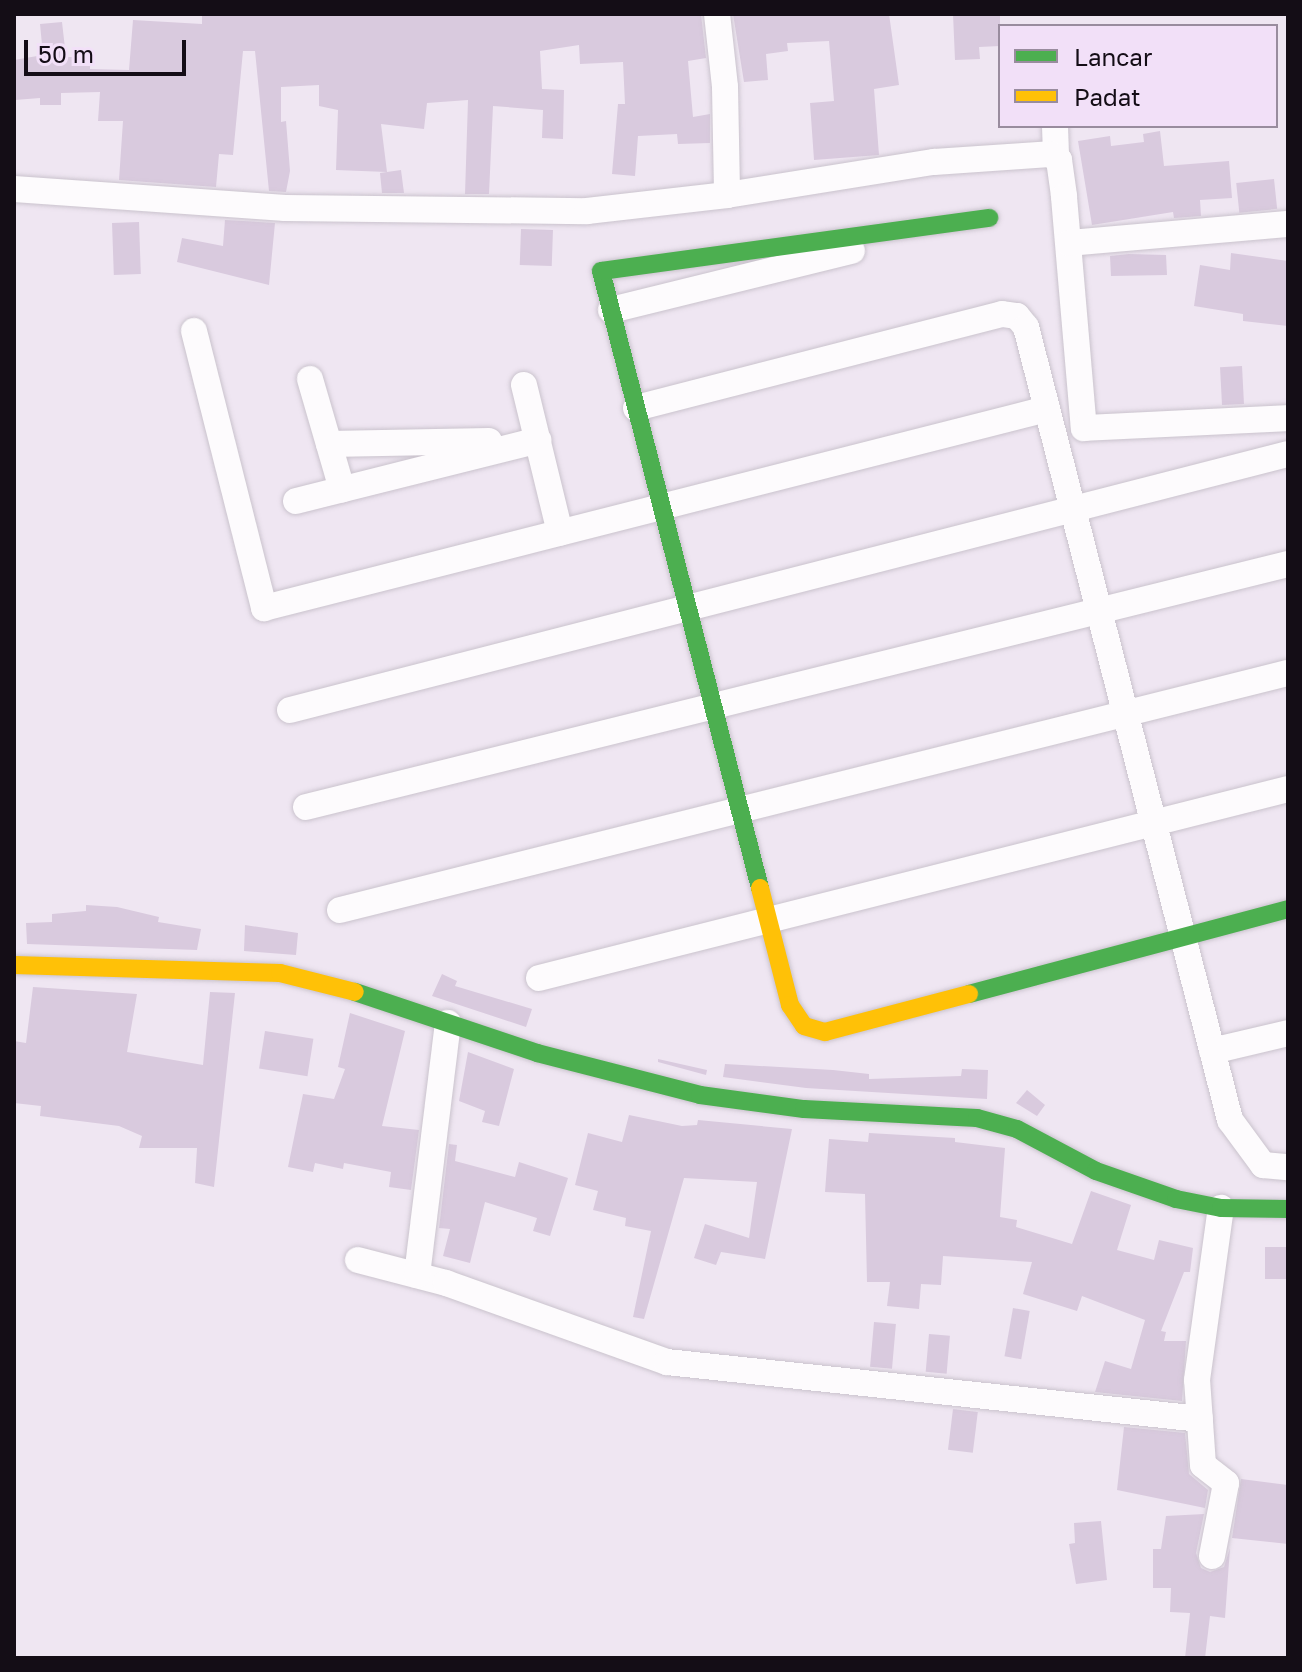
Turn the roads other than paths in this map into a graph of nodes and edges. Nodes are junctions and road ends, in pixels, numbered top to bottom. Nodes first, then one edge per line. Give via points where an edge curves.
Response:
1 (717, 14) edge
2 (1055, 128) edge
3 (1056, 155) junction
4 (14, 189) edge
5 (727, 195) junction
6 (989, 218) joint
7 (1288, 224) edge
8 (1069, 243) junction
9 (611, 310) junction
10 (194, 331) dead end
11 (310, 379) dead end
12 (524, 385) dead end
13 (636, 408) junction
14 (1047, 409) junction
15 (1288, 418) edge
16 (538, 440) junction
17 (329, 444) junction
18 (1288, 454) edge
19 (342, 489) junction
20 (296, 501) dead end
21 (1073, 507) junction
22 (661, 508) junction
23 (560, 533) junction
24 (1288, 564) edge
25 (686, 607) junction
26 (1099, 610) junction
27 (1288, 673) edge
28 (711, 706) junction
29 (290, 710) dead end
30 (1126, 714) junction
31 (1288, 789) edge
32 (306, 807) dead end
33 (737, 811) junction
34 (1154, 823) junction
35 (1288, 909) edge
36 (340, 910) dead end
37 (767, 923) junction
38 (1183, 936) junction
39 (14, 965) edge
40 (539, 978) dead end
41 (448, 1023) junction
42 (1288, 1033) edge
43 (1212, 1051) junction
44 (1288, 1167) edge
45 (1221, 1208) junction
46 (1288, 1209) edge
47 (358, 1260) dead end
48 (417, 1275) junction
49 (1200, 1419) junction
50 (1212, 1556) dead end

1 - 5 street
2 - 3 street
3 - 5 street via 934,162
3 - 8 street
4 - 5 street via 285,208 587,211
6 - 9 street
6 - 9 street via 601,271
7 - 8 street
8 - 15 street via 1084,428
9 - 13 street
10 - 23 street via 264,608
11 - 17 street
12 - 16 street
13 - 14 street via 1002,314 1017,316 1026,327
13 - 22 street
14 - 21 street
14 - 22 street
16 - 17 street
16 - 19 street
16 - 23 street
17 - 19 street
18 - 21 street
19 - 20 street
21 - 25 street
21 - 26 street
22 - 23 street
22 - 25 street
24 - 26 street
25 - 28 street
25 - 29 street
26 - 28 street
26 - 30 street
27 - 30 street
28 - 32 street
28 - 33 street
30 - 33 street
30 - 34 street
31 - 34 street
33 - 36 street
33 - 37 street
34 - 37 street
34 - 38 street
35 - 38 street
37 - 38 street via 795,1018 825,1032
37 - 40 street
38 - 43 street
39 - 41 street via 280,973 319,980
41 - 45 street via 537,1053 700,1095 804,1109 977,1118 1017,1129 1096,1171 1176,1199
41 - 48 street
42 - 43 street
43 - 44 street via 1230,1120 1247,1149 1263,1165
45 - 46 street
45 - 49 street via 1197,1380
47 - 48 street
48 - 49 street via 667,1362
49 - 50 street via 1203,1465 1226,1483

